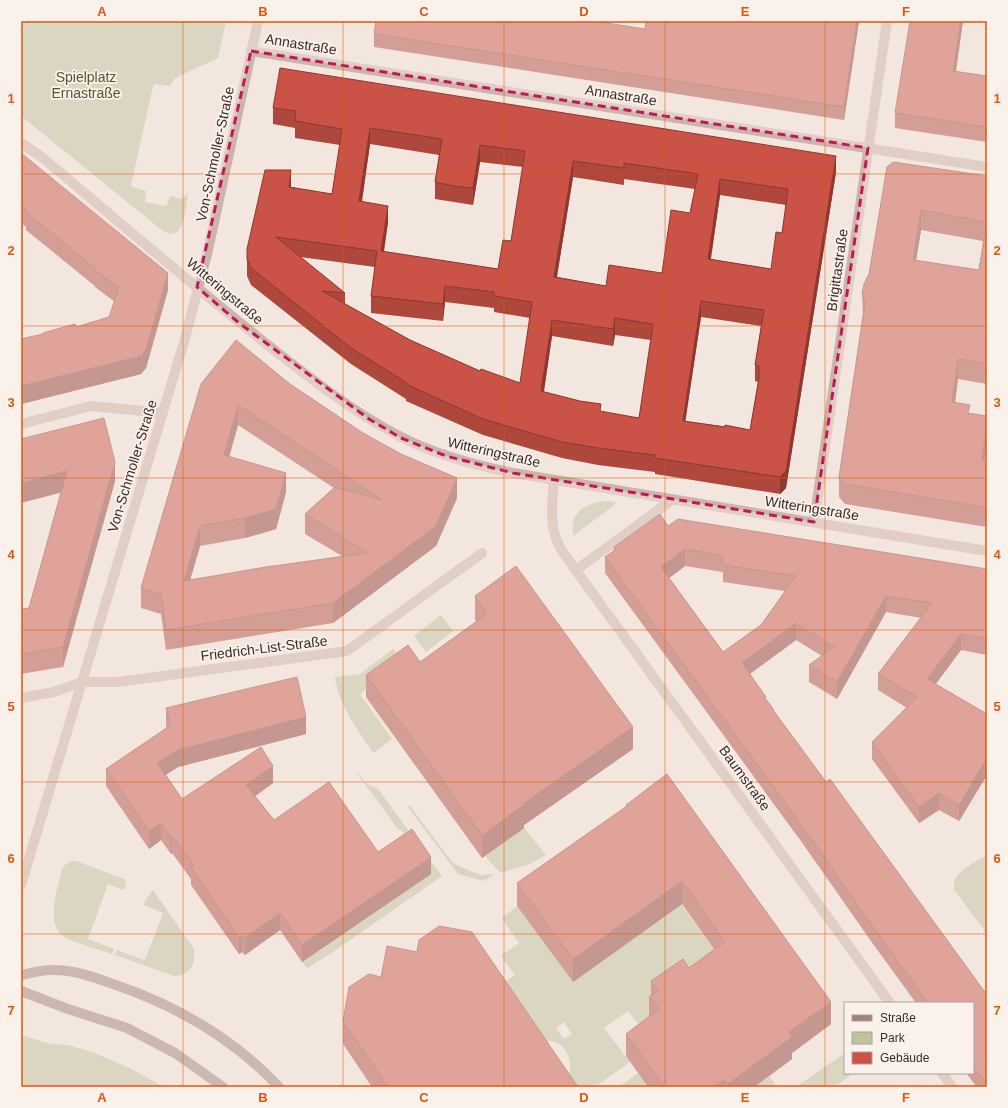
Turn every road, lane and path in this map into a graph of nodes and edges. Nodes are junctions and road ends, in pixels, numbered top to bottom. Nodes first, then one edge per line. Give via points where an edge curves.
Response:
1 (258, 21) edge
2 (887, 21) edge
3 (251, 51) junction
4 (21, 143) edge
5 (868, 148) junction
6 (987, 167) edge
7 (198, 287) junction
8 (163, 413) junction
9 (21, 424) edge
10 (554, 480) junction
11 (672, 500) junction
12 (814, 522) junction
13 (987, 551) edge
14 (482, 553) dead end
15 (576, 570) junction
16 (82, 682) junction
17 (21, 698) edge
18 (21, 884) edge
19 (21, 975) edge
20 (21, 991) edge
21 (889, 1002) edge
22 (943, 1074) edge
23 (223, 1087) edge
24 (279, 1087) edge
25 (952, 1087) edge

1 - 3 street, Von-Schmoller-Straße
2 - 5 street, Brigittastraße
3 - 5 street, Annastraße
3 - 7 street, Von-Schmoller-Straße
4 - 7 street, Witteringstraße via 43,158
5 - 6 street, Annastraße
5 - 12 street, Brigittastraße
7 - 8 street, Von-Schmoller-Straße
7 - 10 street, Witteringstraße via 314,381 353,409 401,438 459,460
8 - 9 street via 91,406
8 - 16 street, Von-Schmoller-Straße
10 - 11 street, Witteringstraße
10 - 15 street, Baumstraße via 551,507 554,533 562,551
11 - 12 street, Witteringstraße
11 - 15 street
12 - 13 street, Witteringstraße
14 - 16 street, Friedrich-List-Straße via 347,651 118,682
15 - 21 street, Baumstraße
16 - 17 street, Friedrich-List-Straße via 54,692
16 - 18 street, Von-Schmoller-Straße
19 - 24 main road via 53,970 77,972 148,996 198,1022 227,1042 262,1069
20 - 23 main road via 127,1028 175,1053
22 - 25 street

